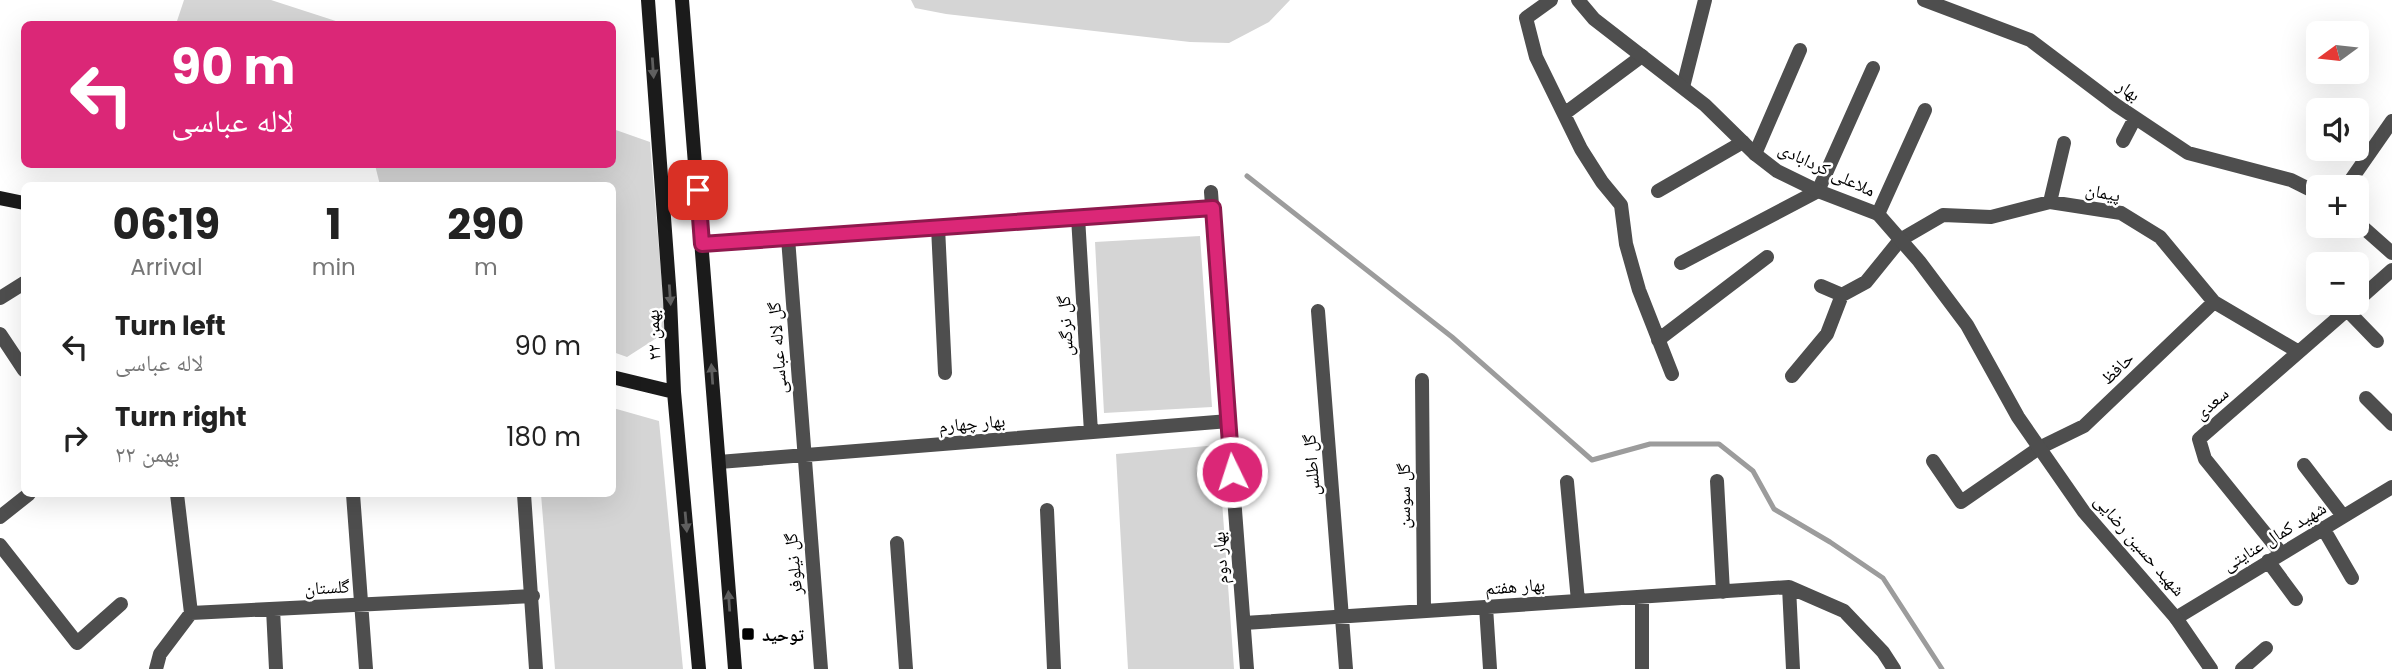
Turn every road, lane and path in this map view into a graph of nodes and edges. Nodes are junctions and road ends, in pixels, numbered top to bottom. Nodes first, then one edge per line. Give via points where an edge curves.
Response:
1 (648, 0) edge
2 (682, 0) edge
3 (1551, 0) edge
4 (1578, 0) edge
5 (1705, 0) edge
6 (1924, 0) edge
7 (1800, 50) dead end
8 (1642, 56) junction
9 (1873, 68) dead end
10 (1683, 87) junction
11 (1925, 110) dead end
12 (1564, 114) junction
13 (2135, 118) junction
14 (2392, 121) edge
15 (2123, 141) dead end
16 (1743, 142) junction
17 (2064, 143) dead end
18 (1755, 154) junction
19 (2354, 175) edge
20 (2306, 188) edge
21 (1658, 191) dead end
22 (1818, 191) junction
23 (0, 198) edge
24 (21, 202) edge
25 (2050, 202) junction
26 (1878, 214) junction
27 (1078, 217) junction
28 (937, 228) junction
29 (2369, 233) edge
30 (788, 238) junction
31 (1900, 240) junction
32 (702, 244) junction
33 (2392, 253) edge
34 (1767, 257) dead end
35 (1681, 263) dead end
36 (2392, 270) edge
37 (21, 285) edge
38 (1821, 286) dead end
39 (2369, 290) edge
40 (1842, 295) junction
41 (0, 298) edge
42 (2214, 302) junction
43 (1318, 311) dead end
44 (2341, 315) edge
45 (2360, 315) edge
46 (0, 334) edge
47 (1658, 340) junction
48 (2376, 341) dead end
49 (2299, 352) junction
50 (21, 366) edge
51 (945, 373) dead end
52 (1672, 374) dead end
53 (1792, 376) dead end
54 (616, 378) edge
55 (1422, 380) dead end
56 (674, 392) junction
57 (2366, 398) dead end
58 (1228, 421) junction
59 (2392, 424) edge
60 (1091, 432) junction
61 (2039, 448) junction
62 (804, 456) junction
63 (1933, 461) dead end
64 (719, 463) junction
65 (2304, 465) dead end
66 (1717, 481) dead end
67 (1567, 482) dead end
68 (2392, 487) edge
69 (25, 497) edge
70 (177, 497) edge
71 (354, 497) edge
72 (524, 497) edge
73 (1047, 510) dead end
74 (2343, 516) junction
75 (0, 517) edge
76 (2323, 528) junction
77 (897, 543) dead end
78 (0, 545) edge
79 (2281, 554) junction
80 (2268, 561) junction
81 (2352, 578) dead end
82 (1789, 587) junction
83 (1723, 592) junction
84 (533, 596) junction
85 (1642, 597) junction
86 (2296, 599) dead end
87 (1577, 601) junction
88 (121, 604) dead end
89 (362, 605) junction
90 (1486, 607) junction
91 (273, 609) junction
92 (1423, 611) junction
93 (191, 612) junction
94 (1341, 617) junction
95 (2176, 618) junction
96 (1244, 623) junction
97 (2266, 648) dead end
98 (156, 669) edge
99 (276, 669) edge
100 (366, 669) edge
101 (536, 669) edge
102 (699, 669) edge
103 (735, 669) edge
104 (821, 669) edge
105 (906, 669) edge
106 (1054, 669) edge
107 (1247, 669) edge
108 (1346, 669) edge
109 (1490, 669) edge
110 (1642, 669) edge
111 (1793, 669) edge
112 (1895, 669) edge
113 (2211, 669) edge
114 (2242, 669) edge

1 -> 56 main road, ۲۲ بهمن
2 - 32 main road
3 - 12 street via 1526,18 1536,57
4 - 8 street, ملاعلی کردابادی via 1594,19
5 - 10 street
6 - 13 street, بهار via 2030,40
7 - 18 street
8 - 10 street, ملاعلی کردابادی
8 - 12 street
9 - 22 street
10 - 16 street, ملاعلی کردابادی
11 - 26 street
12 - 47 street via 1581,149 1621,205 1626,244
13 - 15 street
13 - 20 street, بهار via 2188,153
14 - 19 street
16 - 18 street, ملاعلی کردابادی
16 - 21 street
17 - 25 street
18 - 22 street, ملاعلی کردابادی via 1777,171
22 - 26 street, ملاعلی کردابادی
22 - 35 street
23 - 24 main road
25 - 31 street, پیمان via 1991,217 1943,215
25 - 42 street, پیمان via 2121,213 2160,237
26 - 31 street, ملاعلی کردابادی
27 - 28 street
27 - 58 street, بهار دوم via 1212,200
27 - 60 street, گل نرگس
28 - 30 street
28 - 51 street
29 - 33 street
30 - 32 street
30 - 62 street, گل لاله عباسی
31 - 40 street via 1866,282
31 - 61 street, ملاعلی کردابادی via 1967,325
64 -> 32 main road
34 - 47 street
36 - 39 street, سعدی
37 - 41 street
38 - 40 street
40 - 53 street via 1827,334
42 - 49 street, پیمان
42 - 61 street, حافظ via 2084,426
43 - 94 street, گل اطلس
44 - 49 street, سعدی
45 - 48 street
46 - 50 street
47 - 52 street
49 - 79 street, سعدی via 2199,439 2205,459
54 - 56 main road
55 - 92 street, گل سوسن
56 -> 102 main road, ۲۲ بهمن
57 - 59 street
58 - 60 street, بهار چهارم
58 - 96 street, بهار دوم
60 - 62 street, بهار چهارم
61 - 63 street, حافظ via 1961,502
61 - 95 street, شهید حسین رضایی via 2084,512
62 - 64 street, بهار چهارم
62 - 104 street, گل نیلوفر
103 -> 64 main road
65 - 74 street
66 - 83 street
67 - 87 street
68 - 74 street, شهید کمال عنایتی
69 - 75 street
70 - 93 street
71 - 89 street
72 - 84 street
73 - 106 street
74 - 76 street, شهید کمال عنایتی
76 - 79 street, شهید کمال عنایتی
76 - 81 street
77 - 105 street
78 - 88 street via 77,643
79 - 80 street, شهید کمال عنایتی
80 - 86 street
80 - 95 street, شهید کمال عنایتی
82 - 83 street, بهار هفتم
82 - 111 street
82 - 112 street via 1843,611
83 - 85 street, بهار هفتم
84 - 89 street, گلستان
84 - 101 street
85 - 87 street, بهار هفتم
85 - 110 street
87 - 90 street, بهار هفتم
89 - 91 street, گلستان
89 - 100 street
90 - 92 street, بهار هفتم
90 - 109 street
91 - 93 street, گلستان
91 - 99 street
92 - 94 street, بهار هفتم
93 - 98 street via 160,654
94 - 96 street, بهار هفتم
94 - 108 street, گل اطلس
95 - 113 street, شهید حسین رضایی
96 - 107 street, بهار دوم
97 - 114 street

